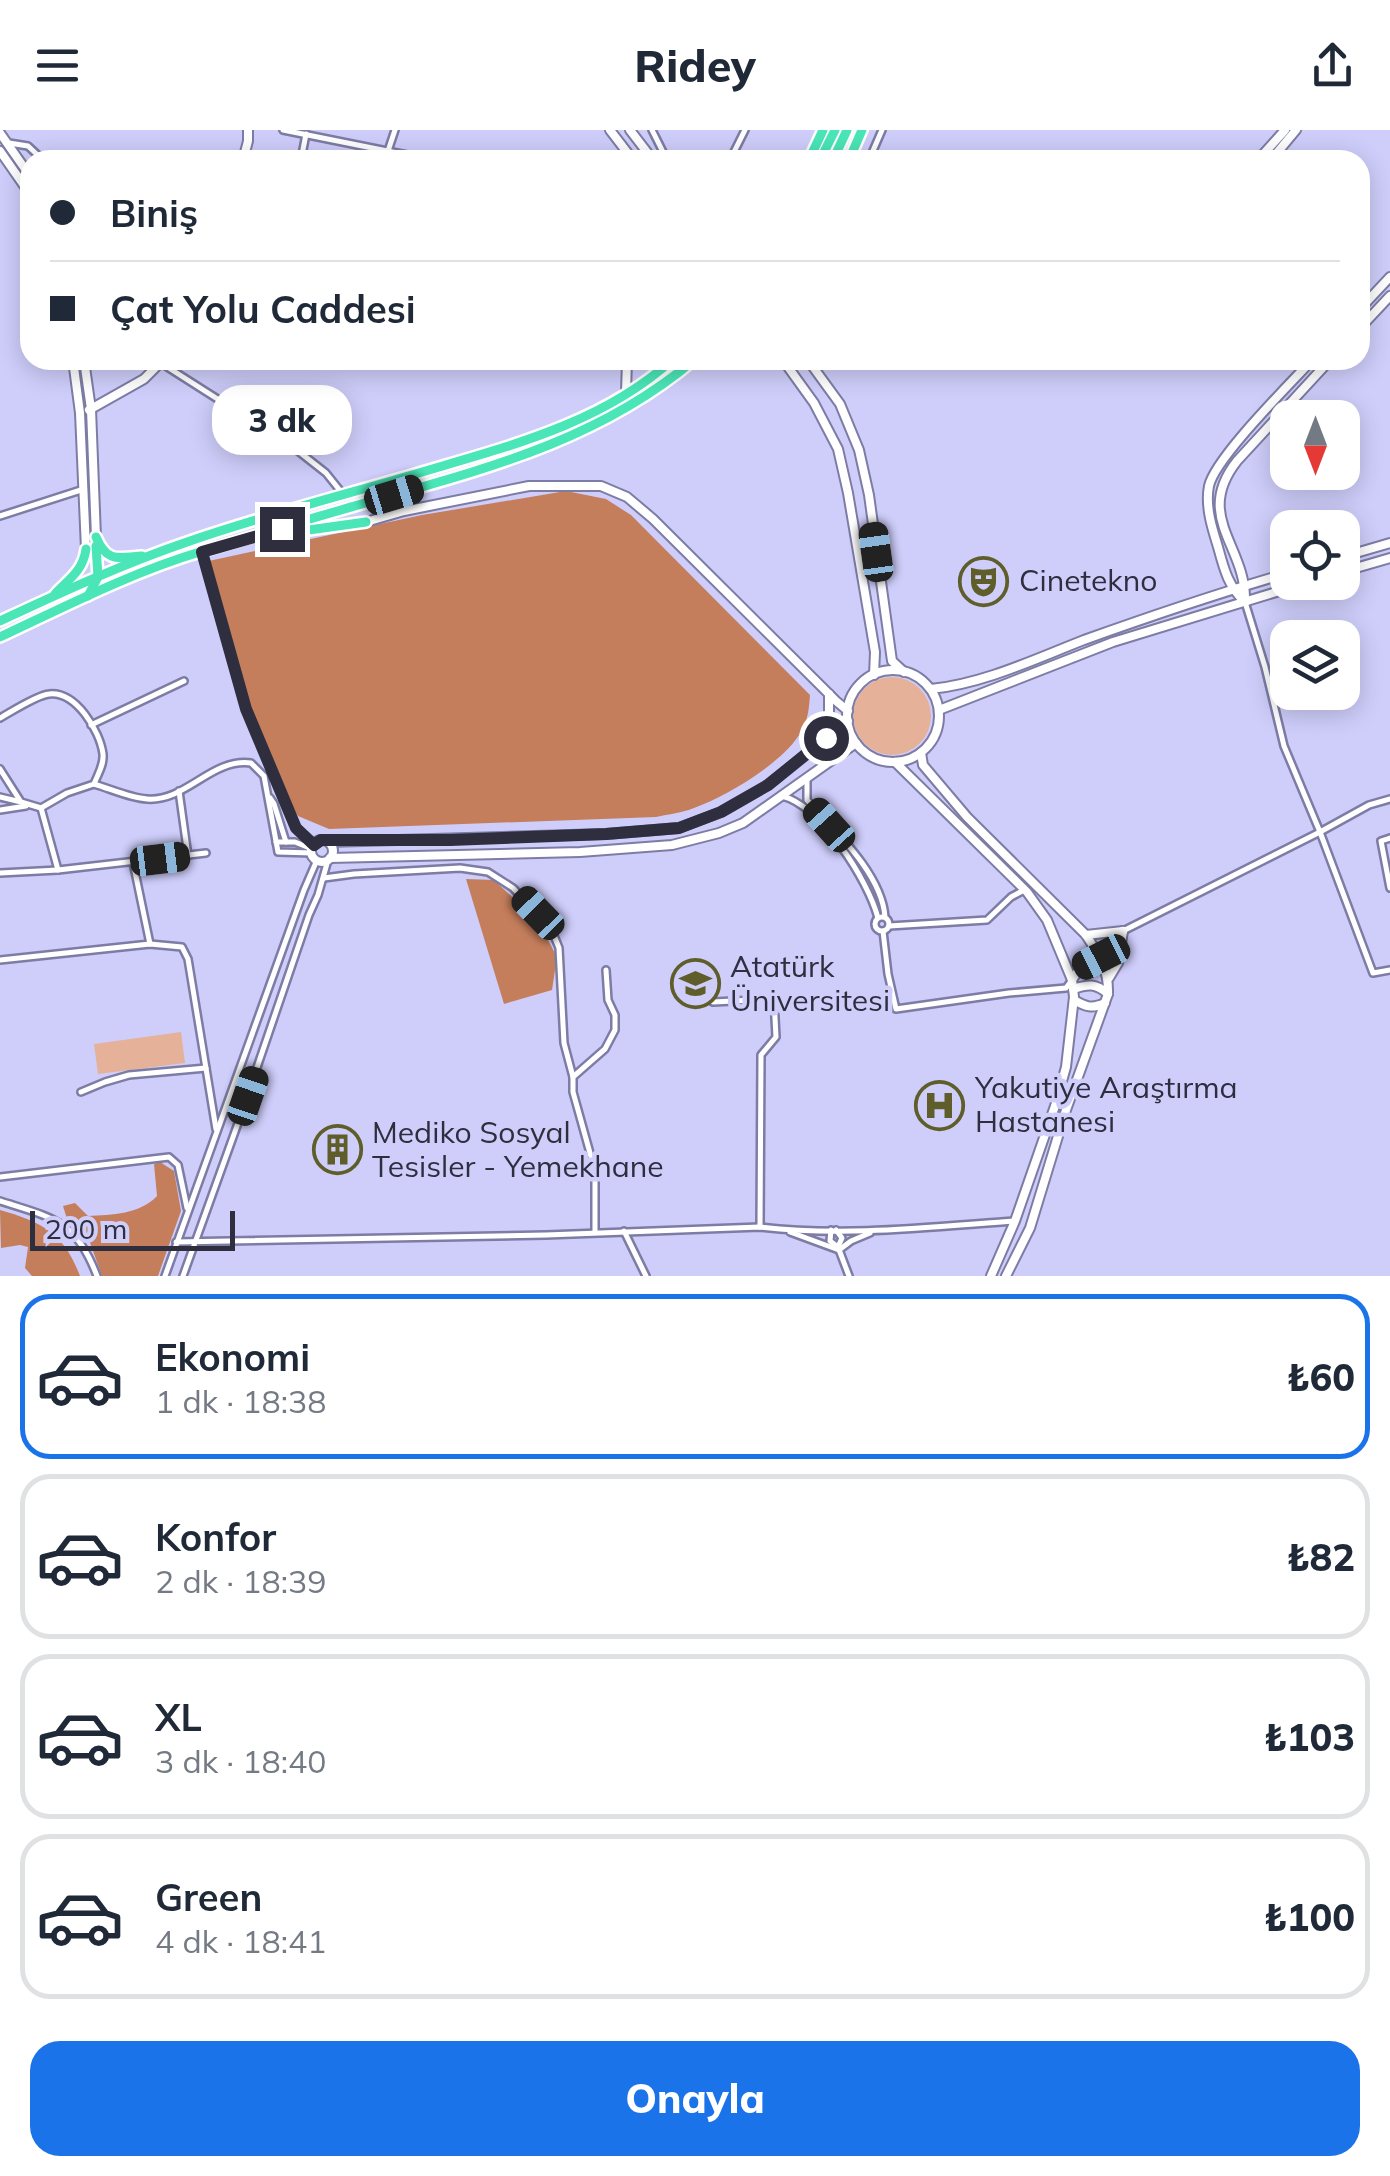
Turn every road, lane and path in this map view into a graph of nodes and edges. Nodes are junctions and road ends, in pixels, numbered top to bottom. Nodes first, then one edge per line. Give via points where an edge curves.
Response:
1 (283, 130) edge
2 (395, 130) edge
3 (630, 130) edge
4 (1285, 130) edge
5 (1296, 130) edge
6 (0, 133) edge
7 (306, 134) junction
8 (9, 143) junction
9 (32, 150) edge
10 (304, 150) edge
11 (388, 150) joint
12 (646, 150) edge
13 (1267, 150) edge
14 (1280, 150) edge
15 (0, 151) edge
16 (20, 160) edge
17 (20, 180) edge
18 (1390, 277) edge
19 (1390, 296) edge
20 (1370, 298) edge
21 (1370, 317) edge
22 (74, 370) edge
23 (86, 370) edge
24 (154, 370) edge
25 (175, 370) edge
26 (627, 370) edge
27 (658, 370) edge
28 (680, 370) edge
29 (790, 370) edge
30 (815, 370) edge
31 (1303, 370) edge
32 (1321, 370) edge
33 (626, 394) junction
34 (92, 409) junction
35 (80, 413) junction
36 (84, 489) junction
37 (343, 496) junction
38 (0, 516) edge
39 (366, 522) joint
40 (96, 538) junction
41 (252, 538) junction
42 (1390, 543) edge
43 (86, 549) joint
44 (202, 552) junction
45 (1360, 552) edge
46 (151, 556) junction
47 (1390, 558) edge
48 (1360, 567) edge
49 (98, 577) junction
50 (1270, 578) edge
51 (1246, 585) junction
52 (1232, 589) junction
53 (1270, 594) edge
54 (88, 596) junction
55 (53, 597) junction
56 (1245, 602) junction
57 (0, 621) edge
58 (0, 637) edge
59 (904, 672) junction
60 (874, 675) junction
61 (184, 680) dead end
62 (931, 690) junction
63 (829, 694) junction
64 (939, 710) junction
65 (848, 716) junction
66 (0, 718) edge
67 (91, 725) junction
68 (820, 743) junction
69 (856, 743) junction
70 (921, 753) junction
71 (896, 762) junction
72 (0, 770) edge
73 (807, 779) junction
74 (94, 784) junction
75 (179, 791) junction
76 (267, 794) junction
77 (782, 796) junction
78 (0, 797) edge
79 (1390, 800) edge
80 (20, 802) junction
81 (29, 806) junction
82 (40, 808) junction
83 (0, 810) edge
84 (1320, 832) junction
85 (1390, 838) edge
86 (276, 842) junction
87 (286, 842) junction
88 (328, 842) junction
89 (314, 852) junction
90 (206, 854) dead end
91 (188, 856) junction
92 (329, 859) junction
93 (133, 862) junction
94 (58, 870) junction
95 (0, 873) edge
96 (324, 878) junction
97 (1390, 888) edge
98 (1024, 890) junction
99 (881, 918) junction
100 (886, 929) junction
101 (1123, 931) junction
102 (1086, 936) junction
103 (150, 944) junction
104 (281, 952) junction
105 (296, 956) junction
106 (1101, 957) junction
107 (0, 960) edge
108 (606, 970) dead end
109 (1390, 970) edge
110 (1109, 978) junction
111 (1070, 986) junction
112 (705, 989) dead end
113 (1106, 999) junction
114 (1074, 1000) junction
115 (243, 1060) junction
116 (258, 1065) junction
117 (206, 1068) junction
118 (573, 1077) junction
119 (81, 1092) dead end
120 (217, 1132) junction
121 (0, 1177) edge
122 (0, 1201) edge
123 (188, 1211) junction
124 (1015, 1221) junction
125 (760, 1227) junction
126 (784, 1230) junction
127 (834, 1230) junction
128 (878, 1230) junction
129 (624, 1231) junction
130 (596, 1232) junction
131 (195, 1241) junction
132 (176, 1242) junction
133 (839, 1249) junction
134 (97, 1276) edge
135 (164, 1276) edge
136 (183, 1276) edge
137 (646, 1276) edge
138 (849, 1276) edge
139 (991, 1276) edge
140 (1006, 1276) edge

1 - 7 street
2 - 11 street
3 - 12 main road
4 - 13 main road
5 - 14 main road
6 - 8 main road
7 - 10 street
7 - 11 street
8 - 9 street
8 - 16 main road
15 - 17 main road
18 - 20 main road
19 - 21 main road
22 - 35 main road
23 - 34 main road
24 - 34 main road
25 - 37 street via 318,465
26 - 33 main road
27 - 33 highway
28 - 41 highway via 591,428 515,458
29 - 60 main road via 838,450
30 - 59 main road via 840,404 859,450 892,661
31 - 52 main road via 1212,476 1209,512
32 - 51 main road via 1227,473 1220,491 1218,507
33 - 37 highway via 578,422
34 - 35 main road
34 - 40 main road
35 - 36 main road
36 - 38 street
36 - 43 main road
37 - 46 highway
39 - 41 highway
39 - 63 main road via 529,486 601,486 654,519
40 - 46 highway via 105,554 118,559
40 - 49 highway
41 - 44 highway
42 - 45 main road
43 - 55 highway via 77,574
44 - 54 highway
44 - 89 street via 246,709 296,828
46 - 49 highway
47 - 48 main road
49 - 54 highway
49 - 55 highway
50 - 51 main road
51 - 52 main road
51 - 56 main road
52 - 56 main road
52 - 62 main road
53 - 56 main road
54 - 58 highway
55 - 57 highway
56 - 64 main road via 1113,642
56 - 84 street via 1284,746
59 - 60 main road
59 - 62 main road
60 - 65 main road via 855,691
61 - 67 street
62 - 64 main road
63 - 65 main road
63 - 68 main road
64 - 70 main road via 939,725
65 - 68 main road
65 - 69 main road
66 - 67 street via 48,694 67,697
67 - 74 street via 103,754
68 - 88 main road via 768,785 679,828
69 - 71 main road via 867,754
69 - 73 main road
70 - 71 main road
70 - 102 main road via 923,765 967,817
71 - 98 main road
72 - 80 street
73 - 77 main road
73 - 99 street via 807,800 872,878 883,902
74 - 75 street via 150,800
74 - 82 street
75 - 76 street via 244,762 261,772
75 - 91 street
76 - 86 street
76 - 87 street
77 - 92 main road via 743,823 672,845
77 - 99 street via 809,810 858,870
78 - 80 street
79 - 84 street
80 - 81 street
81 - 82 street
81 - 83 street
82 - 94 street
84 - 101 street
84 - 109 street via 1372,973
85 - 97 street via 1381,840
86 - 87 street
86 - 89 street via 278,852
87 - 89 street
88 - 89 main road via 321,840
88 - 92 main road
89 - 92 main road
89 - 104 street
90 - 91 street
91 - 93 street
92 - 96 street
93 - 94 street
93 - 103 street
94 - 95 street
96 - 105 street
96 - 118 street via 460,868 488,872 514,888 559,948 564,1043
98 - 100 street via 987,920
98 - 111 main road via 1047,920
99 - 100 street via 889,921
99 - 100 street via 875,925
100 - 111 street via 896,1010
101 - 102 main road
101 - 106 main road
101 - 110 main road
102 - 106 main road
103 - 107 street
103 - 117 street via 186,952
104 - 105 street
104 - 115 street
105 - 116 street
106 - 110 main road
106 - 111 main road via 1080,968
108 - 118 street via 615,1030
110 - 113 main road
111 - 113 main road via 1098,985
111 - 114 main road
112 - 125 street via 713,1002 774,999 776,1037 761,1056
113 - 114 main road via 1095,1008
113 - 140 main road via 1030,1228
114 - 124 main road via 1066,1068
115 - 116 street
115 - 120 street
116 - 131 street
117 - 119 street via 129,1075
117 - 120 street
118 - 130 street via 594,1171
120 - 123 street
121 - 123 street via 169,1157 178,1165
122 - 134 street via 63,1225 87,1249
123 - 132 street
124 - 128 street
124 - 139 main road
125 - 126 street
125 - 129 street
126 - 127 street
126 - 133 street
127 - 128 street
127 - 133 street via 842,1238
127 - 133 street via 830,1241
128 - 133 street
129 - 130 street
129 - 137 street
130 - 131 street
131 - 132 street
131 - 136 street
132 - 135 street
133 - 138 street

